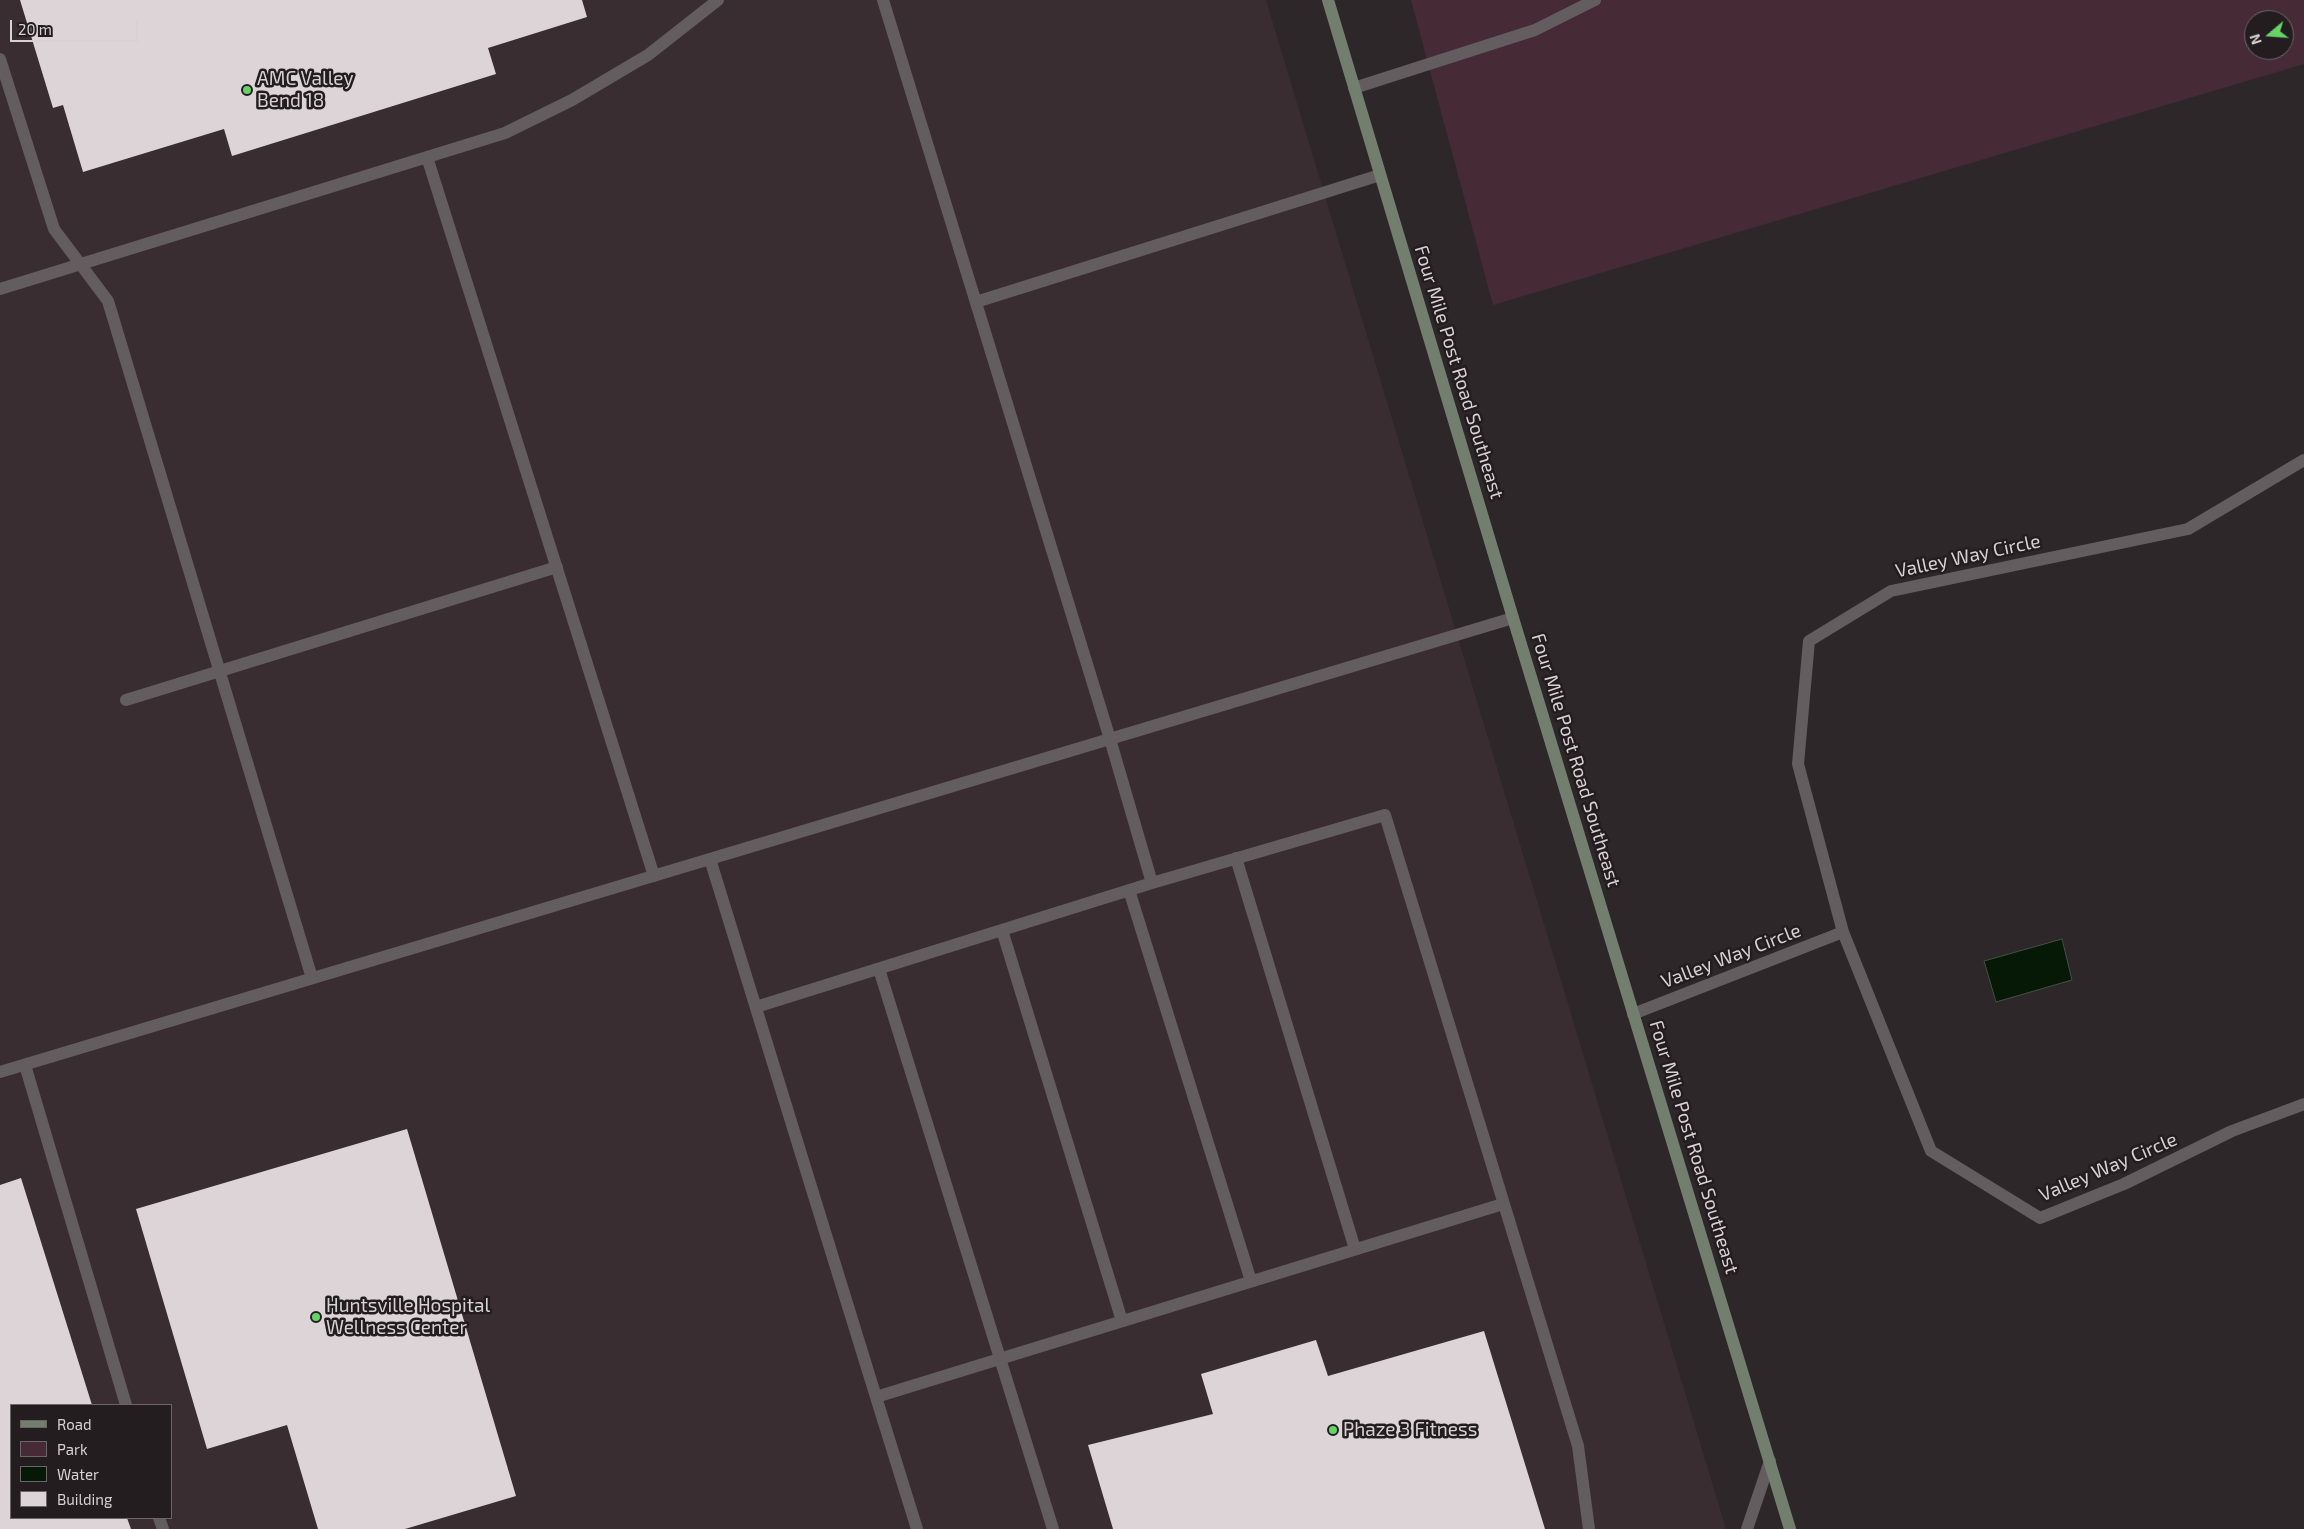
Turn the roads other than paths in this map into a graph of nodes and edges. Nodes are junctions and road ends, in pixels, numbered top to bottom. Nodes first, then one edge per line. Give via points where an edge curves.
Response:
1 (718, 0) edge
2 (883, 0) edge
3 (1328, 0) edge
4 (1595, 0) edge
5 (0, 59) edge
6 (1354, 88) junction
7 (427, 157) junction
8 (1380, 175) junction
9 (80, 264) junction
10 (0, 289) edge
11 (976, 302) junction
12 (2304, 460) edge
13 (557, 567) junction
14 (1513, 618) junction
15 (220, 671) junction
16 (126, 700) dead end
17 (1110, 739) junction
18 (1236, 858) junction
19 (710, 859) junction
20 (654, 876) junction
21 (1152, 882) junction
22 (1129, 890) junction
23 (1002, 930) junction
24 (1843, 932) junction
25 (878, 969) junction
26 (312, 978) junction
27 (756, 1007) junction
28 (1633, 1014) junction
29 (25, 1065) junction
30 (0, 1072) edge
31 (2304, 1104) edge
32 (1503, 1204) junction
33 (1355, 1249) junction
34 (1251, 1281) junction
35 (1122, 1321) junction
36 (1000, 1359) junction
37 (876, 1397) junction
38 (126, 1404) edge
39 (1770, 1461) junction
40 (917, 1529) edge
41 (1053, 1529) edge
42 (1589, 1529) edge
43 (1747, 1529) edge
44 (1790, 1529) edge

1 - 7 street via 648,55 572,100 505,133
2 - 11 street
3 - 6 main road, Four Mile Post Road Southeast
4 - 6 street via 1535,30
5 - 9 street via 54,228
6 - 8 main road, Four Mile Post Road Southeast
7 - 9 street
7 - 13 street
8 - 11 street
8 - 14 main road, Four Mile Post Road Southeast
9 - 10 street
9 - 15 street via 108,301
11 - 17 street
12 - 24 street, Valley Way Circle via 2188,529 1891,591 1809,641 1798,764
13 - 15 street
13 - 20 street
14 - 17 street
14 - 28 main road, Four Mile Post Road Southeast
15 - 16 street
15 - 26 street
17 - 19 street
17 - 21 street
18 - 21 street
18 - 32 street via 1385,815
18 - 33 street
19 - 20 street
19 - 27 street
20 - 26 street
21 - 22 street
22 - 23 street
22 - 34 street
23 - 25 street
23 - 35 street
24 - 28 street, Valley Way Circle
24 - 31 street, Valley Way Circle via 1931,1151 2040,1218 2124,1184 2232,1131
25 - 27 street
25 - 36 street
26 - 29 street
27 - 37 street
28 - 39 main road, Four Mile Post Road Southeast
29 - 30 street
29 - 38 street
32 - 33 street
32 - 42 street via 1578,1446
33 - 34 street
34 - 35 street
35 - 36 street
36 - 37 street
36 - 41 street
37 - 40 street
39 - 43 street
39 - 44 main road, Four Mile Post Road Southeast

